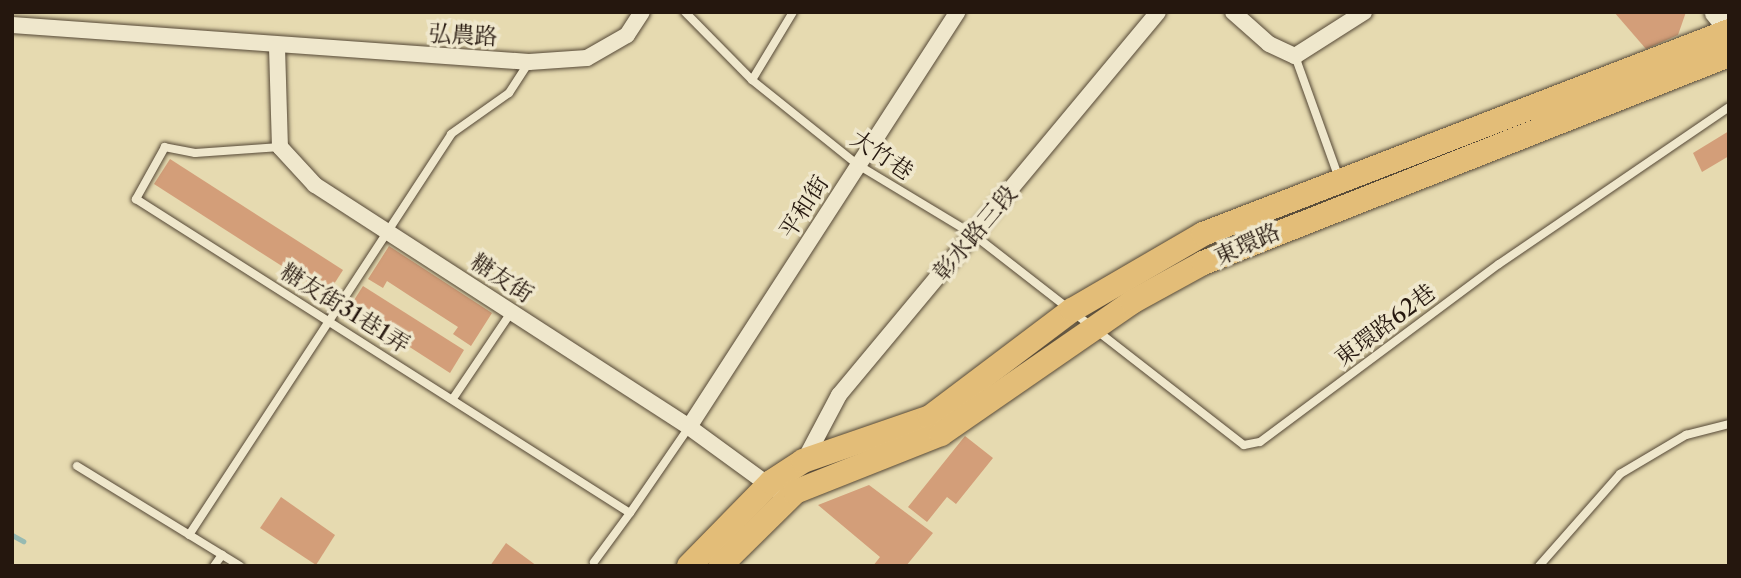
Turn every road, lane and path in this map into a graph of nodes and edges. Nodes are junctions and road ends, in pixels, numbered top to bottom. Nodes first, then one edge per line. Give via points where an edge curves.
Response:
1 (642, 12) edge
2 (685, 12) edge
3 (793, 12) edge
4 (957, 12) edge
5 (1158, 12) edge
6 (1233, 12) edge
7 (1364, 12) edge
8 (1716, 12) edge
9 (12, 24) edge
10 (1729, 30) edge
11 (277, 47) junction
12 (1295, 55) junction
13 (1729, 55) edge
14 (529, 62) junction
15 (752, 80) junction
16 (1729, 107) edge
17 (281, 147) junction
18 (858, 165) junction
19 (1339, 178) junction
20 (390, 232) junction
21 (974, 235) junction
22 (1072, 310) junction
23 (512, 311) junction
24 (332, 323) junction
25 (1097, 326) junction
26 (454, 397) junction
27 (1729, 424) edge
28 (689, 427) junction
29 (803, 461) junction
30 (77, 466) dead end
31 (784, 492) junction
32 (630, 513) junction
33 (189, 535) junction
34 (222, 555) junction
35 (594, 562) dead end
36 (692, 563) edge
37 (214, 566) edge
38 (240, 566) edge
39 (720, 566) edge
40 (1539, 566) edge

1 - 14 street, 弘農路 via 627,35 587,58
2 - 15 lane, 大竹巷
3 - 15 lane
4 - 18 street, 平和街
5 - 21 street, 彰水路三段
6 - 12 street via 1269,44
7 - 12 street
8 - 10 main road
9 - 11 street, 弘農路
10 - 19 main road, 東環路
11 - 14 street, 弘農路
11 - 17 street
12 - 19 lane
13 - 25 main road, 東環路 via 1284,227 1191,270
14 - 20 lane via 509,93 451,134
15 - 18 lane, 大竹巷
16 - 25 lane, 東環路62巷 via 1499,264 1260,442 1244,445
17 - 20 street, 糖友街 via 315,185
17 - 24 lane, 糖友街31巷1弄 via 195,153 165,147 136,199
18 - 21 lane, 大竹巷
18 - 28 street, 平和街
19 - 22 main road, 東環路 via 1203,234
20 - 23 street, 糖友街
20 - 24 lane
21 - 22 lane, 大竹巷
21 - 29 street, 彰水路三段 via 839,395
22 - 25 lane, 東環路62巷
22 - 29 main road, 東環路 via 930,417
23 - 26 lane
23 - 28 street, 糖友街
24 - 26 lane, 糖友街31巷1弄
24 - 33 lane
25 - 31 main road, 東環路 via 941,434
26 - 32 lane, 糖友街31巷1弄
27 - 40 lane via 1686,435 1620,474
28 - 31 street, 糖友街
28 - 32 lane
29 - 31 main road, 彰水路三段
30 - 33 lane
31 - 36 main road, 彰水路三段
31 - 39 main road
32 - 35 lane
33 - 34 lane
34 - 37 lane
34 - 38 lane

